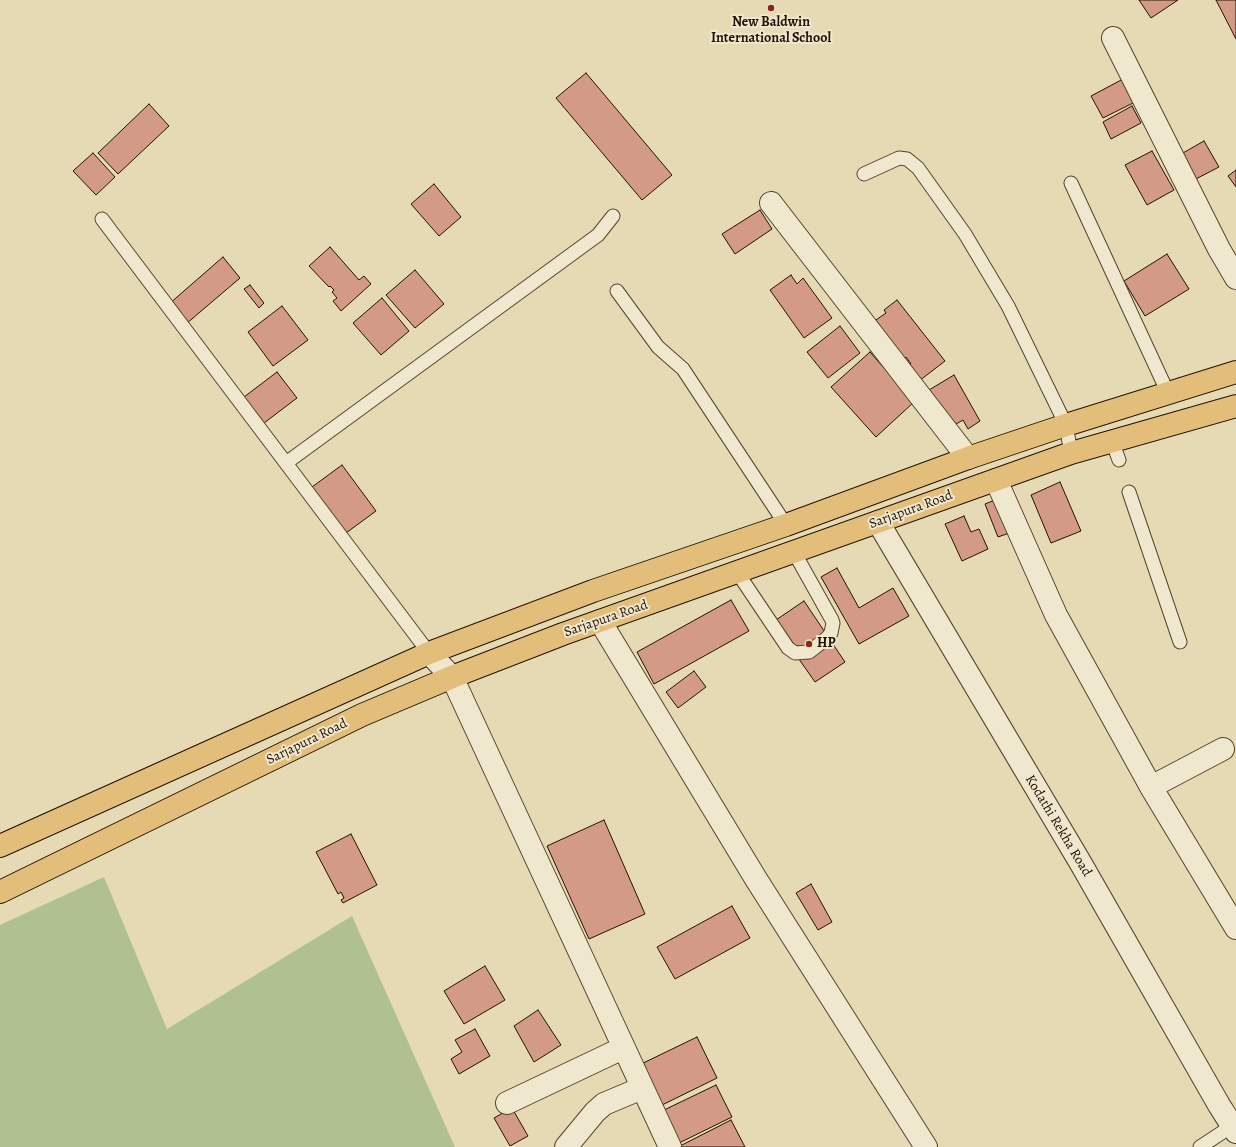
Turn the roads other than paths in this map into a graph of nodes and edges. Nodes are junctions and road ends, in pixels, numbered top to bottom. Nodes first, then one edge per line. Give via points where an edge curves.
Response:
1 (1113, 38) dead end
2 (864, 174) dead end
3 (1071, 183) dead end
4 (771, 203) dead end
5 (613, 216) dead end
6 (102, 218) dead end
7 (1236, 278) edge
8 (617, 291) dead end
9 (1236, 372) edge
10 (1168, 393) junction
11 (1236, 406) edge
12 (1066, 425) junction
13 (1071, 453) junction
14 (968, 458) junction
15 (286, 463) junction
16 (996, 480) junction
17 (1129, 492) dead end
18 (878, 522) junction
19 (786, 525) junction
20 (794, 552) junction
21 (738, 572) junction
22 (600, 621) junction
23 (1180, 642) dead end
24 (429, 653) junction
25 (452, 677) junction
26 (1223, 749) dead end
27 (1151, 787) junction
28 (0, 846) edge
29 (0, 892) edge
30 (1236, 928) edge
31 (623, 1048) junction
32 (642, 1088) junction
33 (507, 1103) dead end
34 (1234, 1129) edge
35 (566, 1147) edge
36 (670, 1147) edge
37 (926, 1147) edge
38 (1200, 1147) edge

1 - 7 street
2 - 12 lane via 899,158 907,159 918,168 965,234 1008,306
3 - 10 lane
4 - 14 street
5 - 15 lane via 598,235
6 - 15 lane
8 - 19 lane via 658,347 683,369
9 - 10 main road, Sarjapura Road
10 - 12 main road, Sarjapura Road
11 - 13 main road, Sarjapura Road via 1115,450
12 - 13 lane
12 - 14 main road, Sarjapura Road
13 - 16 main road, Sarjapura Road
14 - 19 main road, Sarjapura Road
15 - 24 lane
16 - 18 main road, Sarjapura Road
16 - 27 street via 1056,615
17 - 23 lane
18 - 20 main road, Sarjapura Road
18 - 34 street, Kodathi Rekha Road via 1080,862
19 - 24 main road, Sarjapura Road via 593,591
20 - 21 main road, Sarjapura Road
20 - 21 lane via 833,623 827,638 809,652 795,653 788,648
21 - 22 main road, Sarjapura Road
22 - 25 main road, Sarjapura Road
22 - 37 street via 756,879
24 - 25 street
24 - 28 main road, Sarjapura Road
25 - 29 main road, Sarjapura Road via 362,715
25 - 31 street
26 - 27 street
27 - 30 street
31 - 32 street
31 - 33 street
32 - 35 street via 604,1104
32 - 36 street
34 - 38 lane

